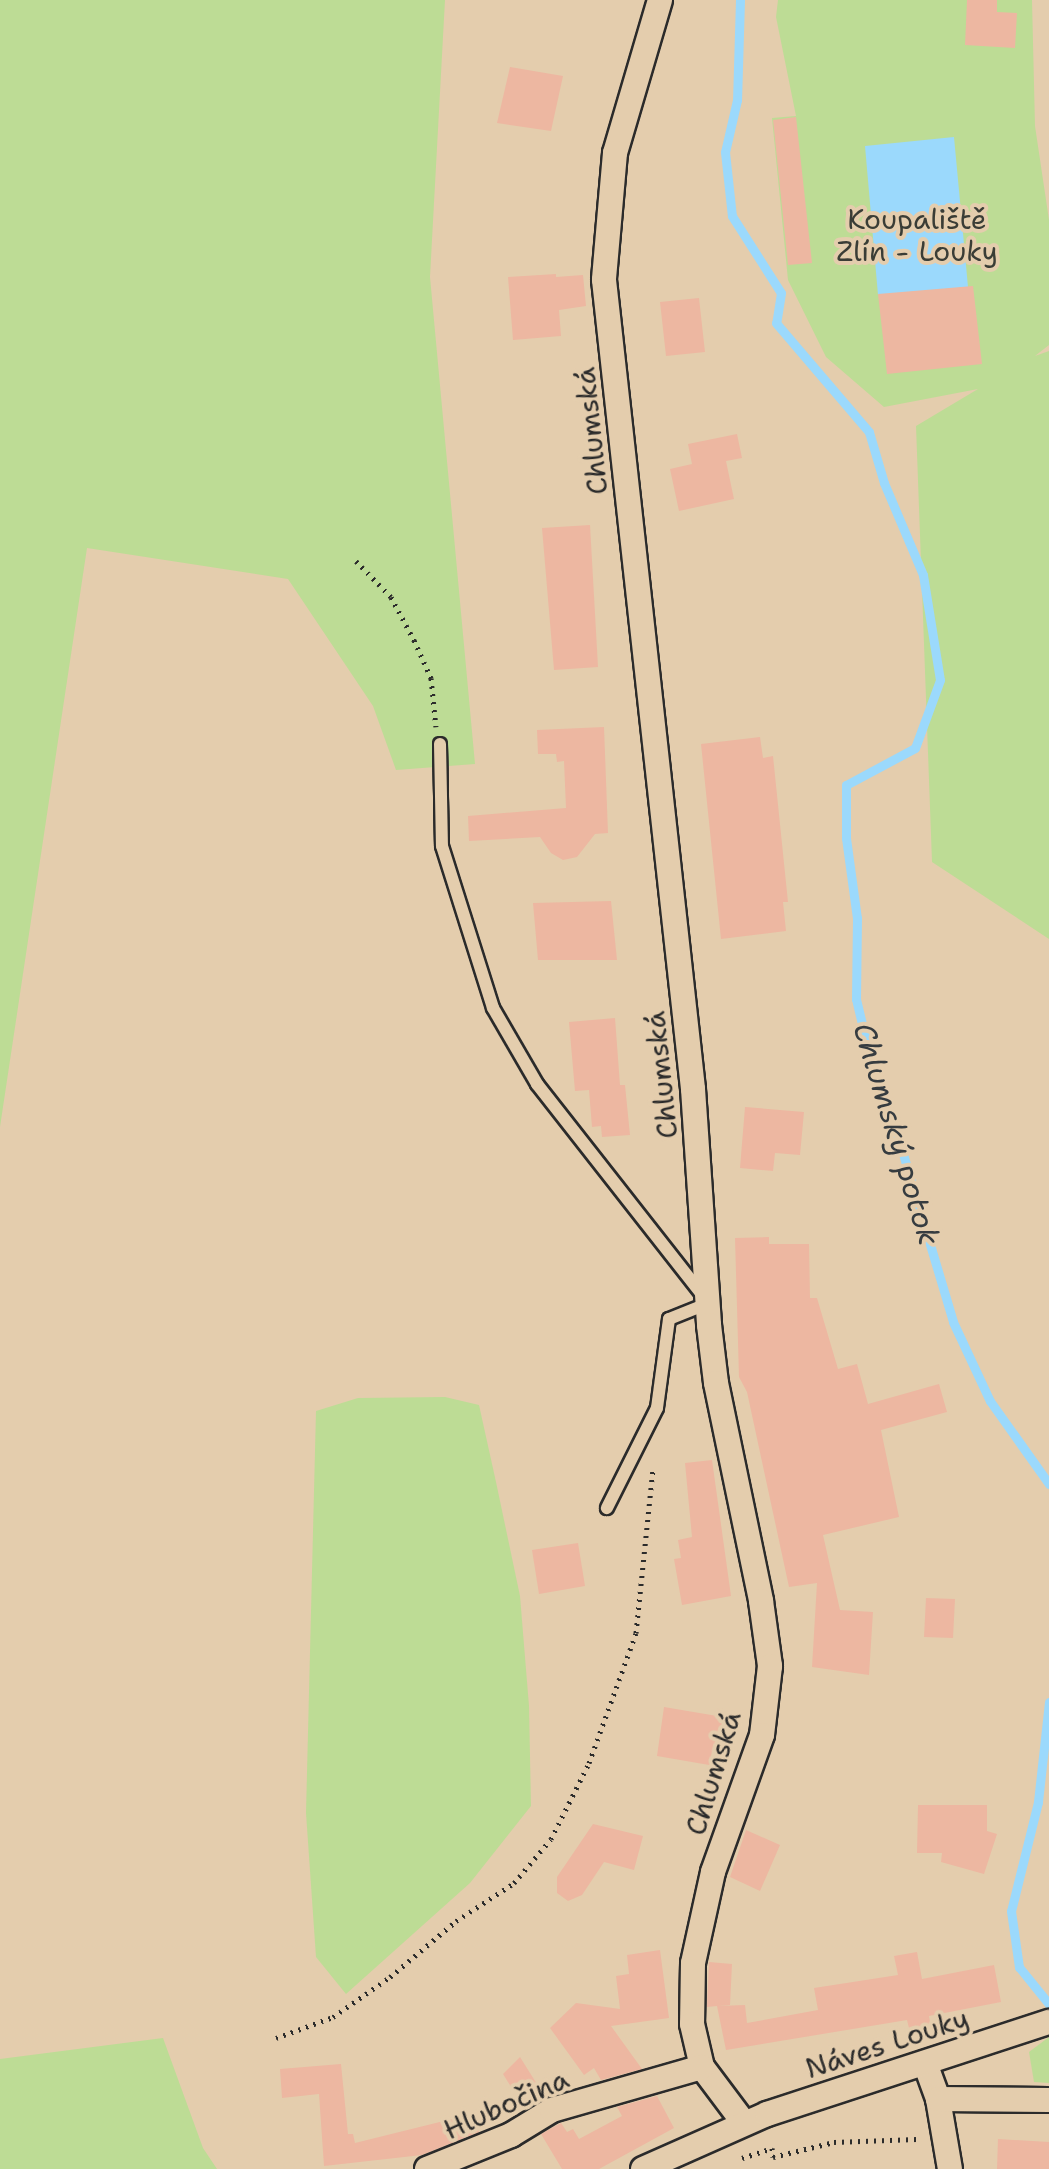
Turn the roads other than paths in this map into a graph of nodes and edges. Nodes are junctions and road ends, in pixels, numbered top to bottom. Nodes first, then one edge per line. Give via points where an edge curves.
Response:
1 (660, 0) edge
2 (440, 744) road end
3 (709, 1303) junction
4 (607, 1508) dead end
5 (1042, 2024) edge
6 (925, 2063) junction
7 (702, 2067) junction
8 (938, 2099) junction
9 (1049, 2100) edge
10 (744, 2123) junction
11 (427, 2169) edge
12 (643, 2169) edge
13 (950, 2169) edge

1 - 3 street, Chlumská via 615,153 604,280 693,1089
2 - 3 lane via 442,846 493,1008 537,1084
3 - 4 lane via 669,1319 657,1408
3 - 7 street, Chlumská via 716,1383 770,1666 762,1735 713,1872 693,1963 692,2024
5 - 6 street, Náves Louky
6 - 8 street
6 - 10 street, Náves Louky
7 - 10 street, Chlumská
7 - 11 street, Hlubočina via 552,2110 511,2135
8 - 9 street
8 - 13 street
10 - 12 street, Náves Louky

